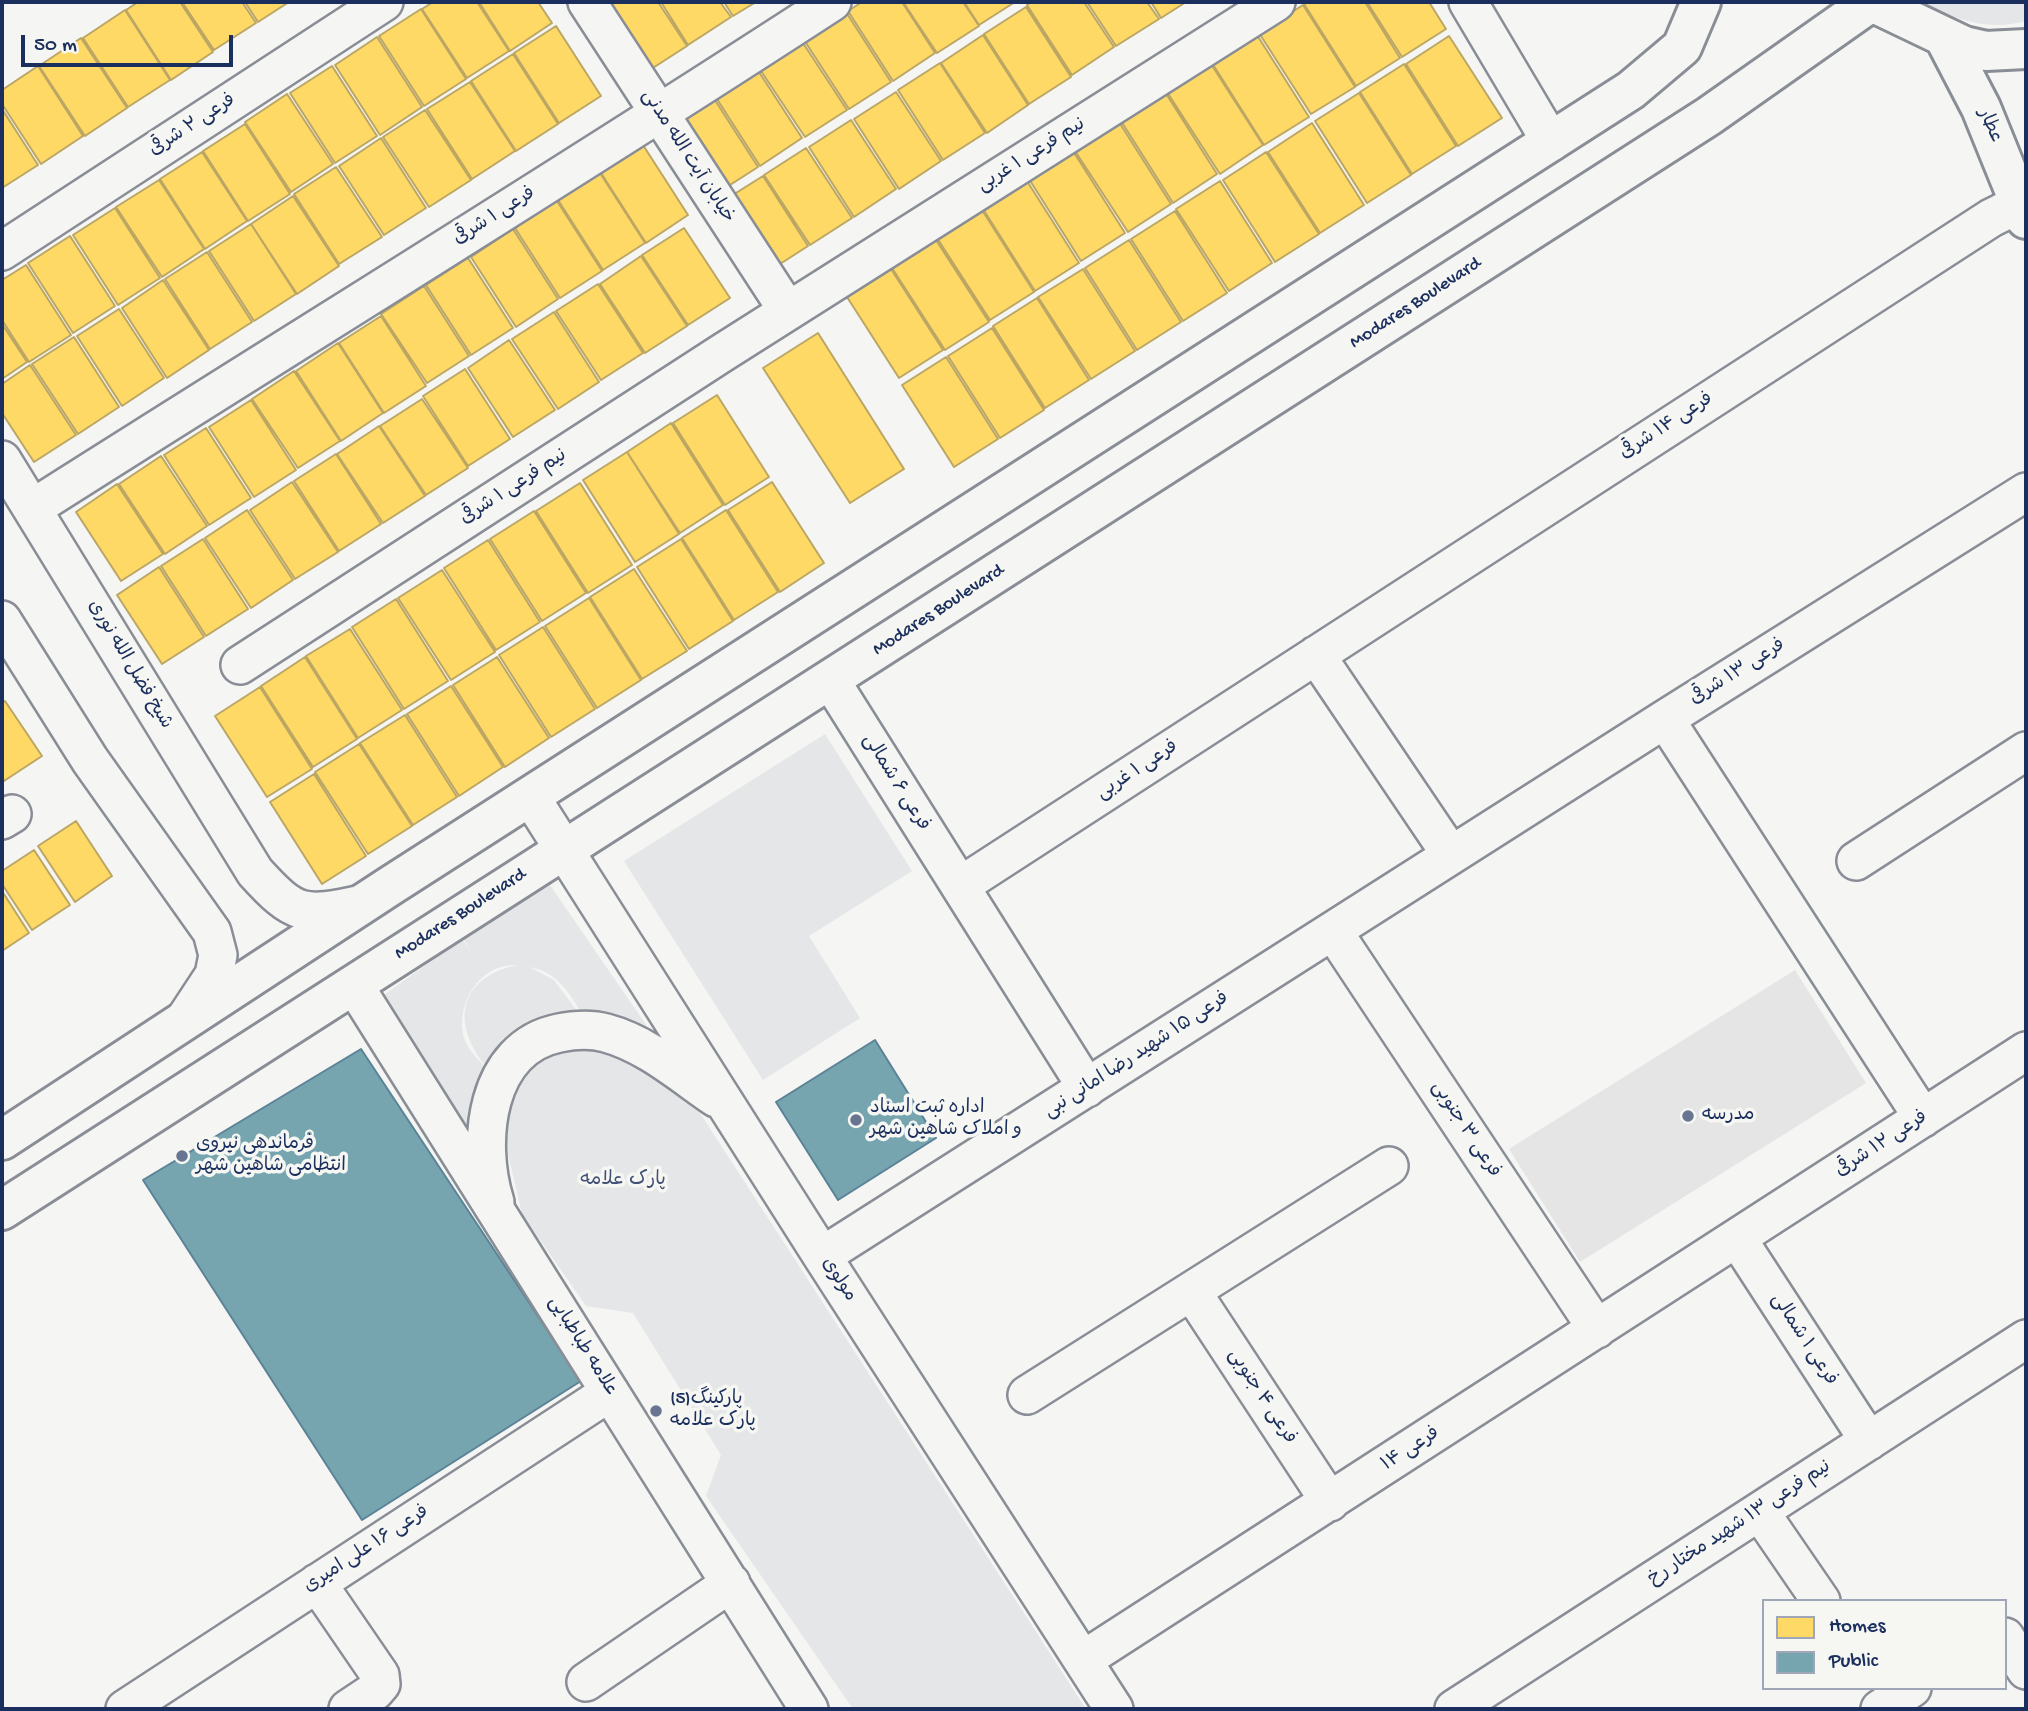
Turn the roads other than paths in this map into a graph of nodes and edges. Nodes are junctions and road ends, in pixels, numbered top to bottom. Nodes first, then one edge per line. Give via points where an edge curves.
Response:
1 (384, 2) edge
2 (587, 2) edge
3 (832, 2) edge
4 (1276, 2) edge
5 (1468, 2) edge
6 (1701, 2) edge
7 (1871, 2) edge
8 (1944, 37) junction
9 (2026, 49) edge
10 (659, 115) junction
11 (1551, 142) junction
12 (2024, 211) edge
13 (2, 251) edge
14 (788, 311) junction
15 (2, 460) edge
16 (2026, 492) edge
17 (33, 508) junction
18 (2, 620) edge
19 (1316, 655) junction
20 (240, 665) dead end
21 (831, 681) junction
22 (1665, 719) junction
23 (2022, 763) edge
24 (530, 796) junction
25 (565, 848) junction
26 (1451, 855) junction
27 (1856, 861) dead end
28 (960, 886) junction
29 (362, 904) junction
30 (1333, 930) junction
31 (354, 985) junction
32 (185, 1019) junction
33 (2026, 1051) edge
34 (1087, 1088) junction
35 (729, 1107) junction
36 (1923, 1118) junction
37 (2, 1140) edge
38 (1389, 1166) dead end
39 (2, 1210) edge
40 (503, 1224) junction
41 (1737, 1238) junction
42 (822, 1256) junction
43 (1192, 1292) junction
44 (1597, 1329) junction
45 (2026, 1339) edge
46 (610, 1392) junction
47 (1027, 1395) dead end
48 (1869, 1441) junction
49 (1330, 1502) junction
50 (1760, 1512) junction
51 (317, 1583) junction
52 (730, 1583) junction
53 (1820, 1599) edge
54 (2026, 1614) edge
55 (2007, 1627) edge
56 (2007, 1640) edge
57 (1083, 1660) junction
58 (2026, 1670) edge
59 (586, 1682) dead end
60 (125, 1709) edge
61 (348, 1709) edge
62 (809, 1709) edge
63 (1114, 1709) edge
64 (1454, 1709) edge

1 - 13 street, فرعی ۲ شرقی
2 - 10 street, خیابان آیت الله مدنی
3 - 10 street
4 - 14 street, نیم فرعی ۱ غربی
5 - 11 street
6 - 11 main road via 1682,47 1631,90
7 - 8 main road
7 - 21 main road, Modares Boulevard via 1709,116
8 - 9 main road via 1986,51
8 - 12 main road, عطار via 1981,108
10 - 14 street, خیابان آیت الله مدنی
10 - 17 street, فرعی ۱ شرقی
11 - 24 main road
12 - 19 street, فرعی ۱۴ شرقی via 1991,218
14 - 20 street, نیم فرعی ۱ شرقی
15 - 17 street, شیخ فضل الله نوری
16 - 22 street, فرعی ۱۳ شرقی
17 - 29 street, شیخ فضل الله نوری via 255,872 279,899 299,910 316,913
18 - 32 street via 90,760 212,932 218,955 214,975
19 - 26 street
19 - 28 street, فرعی ۱ غربی
21 - 25 main road, Modares Boulevard
21 - 28 street, فرعی ۶ شمالی
22 - 26 street, فرعی ۱۳ شرقی
22 - 36 street
23 - 27 street
24 - 25 street, مولوی
24 - 29 main road
25 - 31 main road, Modares Boulevard
25 - 35 street, مولوی
26 - 30 street, فرعی ۱۵ شهید رضا امانی نبی
28 - 34 street, فرعی ۶ شمالی
29 - 32 main road
30 - 34 street, فرعی ۱۵ شهید رضا امانی نبی
30 - 44 street, فرعی ۳ جنوبی
31 - 39 main road, Modares Boulevard
31 - 40 street, علامه طباطبایی
32 - 37 main road
33 - 36 street, فرعی ۱۲ شرقی
34 - 42 street, فرعی ۱۵ شهید رضا امانی نبی
35 - 40 street via 632,1042 604,1032 574,1030 530,1044 502,1075 487,1123 492,1191
35 - 42 street, مولوی
36 - 41 street, فرعی ۱۲ شرقی
38 - 43 street
40 - 46 street, علامه طباطبایی
41 - 44 street, فرعی ۱۴
41 - 48 street, فرعی ۱ شمالی
42 - 57 street, مولوی
43 - 47 street
43 - 49 street, فرعی ۴ جنوبی
44 - 49 street, فرعی ۱۴
45 - 48 street, نیم فرعی ۱۳ شهید مختار رخ
46 - 51 street, فرعی ۱۶ علی امیری
46 - 52 street, علامه طباطبایی
48 - 50 street, نیم فرعی ۱۳ شهید مختار رخ
49 - 57 street, فرعی ۱۴
50 - 53 street
50 - 64 street, نیم فرعی ۱۳ شهید مختار رخ
51 - 60 street, فرعی ۱۶ علی امیری
51 - 61 street via 380,1675 381,1684 375,1691
52 - 59 street
52 - 62 street, علامه طباطبایی
54 - 55 street
56 - 58 street
57 - 63 street, مولوی

